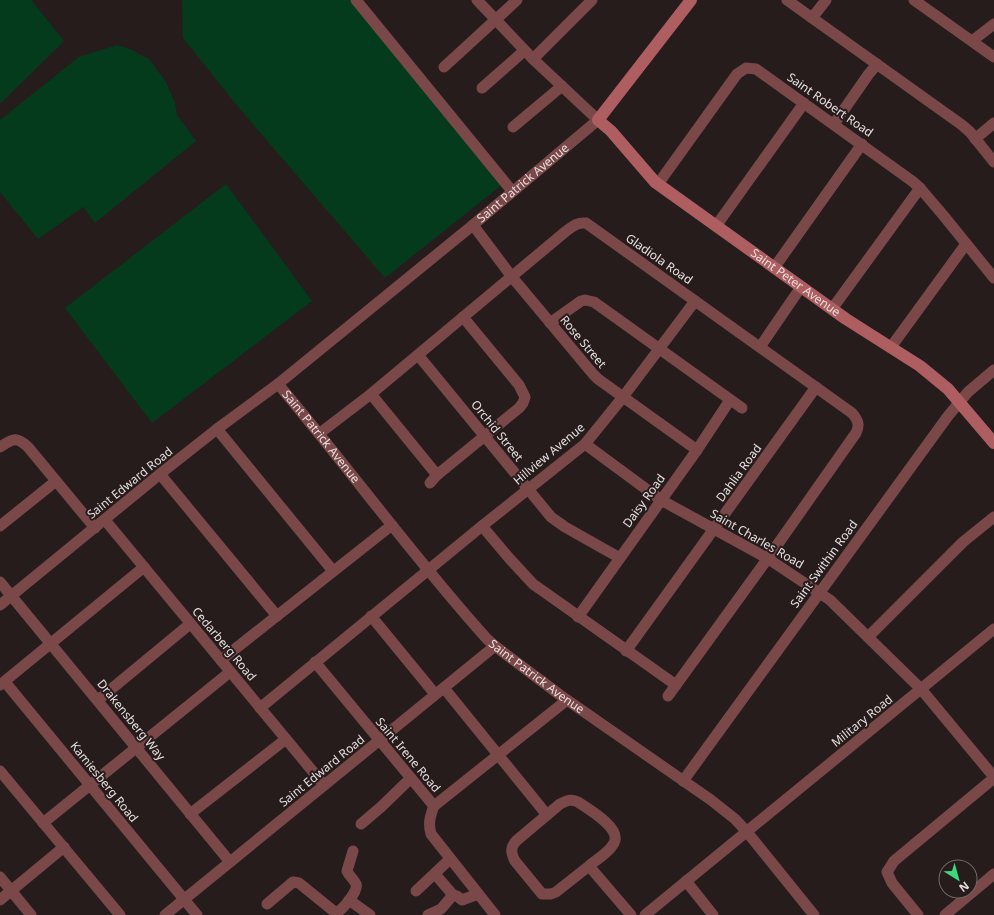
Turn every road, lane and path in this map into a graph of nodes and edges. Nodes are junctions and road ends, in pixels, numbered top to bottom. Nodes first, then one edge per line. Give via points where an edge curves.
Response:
1 (356, 0) edge
2 (477, 0) edge
3 (517, 0) edge
4 (592, 0) edge
5 (691, 0) edge
6 (788, 0) edge
7 (826, 0) edge
8 (914, 0) edge
9 (812, 18) junction
10 (495, 20) junction
11 (994, 24) edge
12 (972, 41) junction
13 (524, 51) junction
14 (994, 57) edge
15 (533, 59) junction
16 (877, 64) junction
17 (444, 67) dead end
18 (562, 86) junction
19 (482, 88) dead end
20 (804, 103) junction
21 (598, 120) junction
22 (994, 123) edge
23 (834, 124) junction
24 (513, 127) dead end
25 (975, 139) junction
26 (862, 144) junction
27 (994, 162) edge
28 (658, 184) junction
29 (920, 188) junction
30 (512, 192) junction
31 (473, 225) junction
32 (716, 226) junction
33 (966, 244) junction
34 (774, 268) junction
35 (512, 277) junction
36 (994, 278) edge
37 (801, 287) junction
38 (695, 301) junction
39 (832, 309) junction
40 (464, 317) junction
41 (550, 323) junction
42 (891, 347) junction
43 (660, 348) junction
44 (760, 348) junction
45 (418, 355) junction
46 (994, 370) edge
47 (278, 384) junction
48 (816, 388) junction
49 (371, 394) junction
50 (623, 397) junction
51 (730, 400) junction
52 (959, 402) junction
53 (742, 408) dead end
54 (217, 429) junction
55 (320, 433) junction
56 (485, 437) junction
57 (994, 443) edge
58 (585, 444) junction
59 (0, 447) edge
60 (697, 450) junction
61 (160, 474) junction
62 (56, 482) junction
63 (527, 489) junction
64 (661, 500) junction
65 (994, 517) edge
66 (105, 520) junction
67 (392, 524) junction
68 (0, 526) edge
69 (482, 526) junction
70 (95, 528) junction
71 (714, 529) junction
72 (620, 558) junction
73 (768, 558) junction
74 (144, 567) junction
75 (428, 569) junction
76 (333, 571) junction
77 (0, 582) edge
78 (819, 592) junction
79 (12, 595) junction
80 (0, 605) edge
81 (277, 616) junction
82 (371, 616) junction
83 (578, 617) junction
84 (190, 624) junction
85 (994, 629) edge
86 (869, 636) junction
87 (51, 644) junction
88 (495, 646) junction
89 (626, 651) junction
90 (221, 660) junction
91 (315, 662) junction
92 (230, 672) junction
93 (2, 683) edge
94 (676, 685) junction
95 (921, 689) junction
96 (440, 691) junction
97 (668, 696) dead end
98 (98, 700) junction
99 (567, 700) junction
100 (260, 708) junction
101 (286, 739) junction
102 (380, 740) junction
103 (137, 747) junction
104 (499, 755) junction
105 (0, 771) edge
106 (411, 778) junction
107 (994, 778) edge
108 (683, 781) junction
109 (90, 785) junction
110 (324, 785) junction
111 (434, 806) junction
112 (190, 814) junction
113 (547, 815) junction
114 (43, 823) junction
115 (361, 824) dead end
116 (747, 832) junction
117 (64, 847) junction
118 (353, 851) dead end
119 (450, 859) junction
120 (230, 862) junction
121 (589, 866) junction
122 (435, 874) junction
123 (994, 874) edge
124 (0, 877) edge
125 (686, 881) junction
126 (10, 891) junction
127 (416, 891) dead end
128 (478, 894) junction
129 (453, 895) junction
130 (0, 900) edge
131 (184, 900) junction
132 (349, 900) junction
133 (267, 904) dead end
134 (31, 915) edge
135 (120, 915) edge
136 (165, 915) edge
137 (197, 915) edge
138 (370, 915) edge
139 (428, 915) edge
140 (495, 915) edge
141 (631, 915) edge
142 (645, 915) edge
143 (713, 915) edge
144 (814, 915) edge
145 (918, 915) edge
146 (945, 915) edge

1 - 30 street
2 - 10 street
3 - 10 street
4 - 15 street
5 - 21 street, Saint Patrick Avenue
6 - 9 street
7 - 9 street
8 - 12 street
9 - 16 street
10 - 13 street
10 - 17 street
11 - 12 street
12 - 14 street
13 - 15 street
13 - 19 street
15 - 18 street
16 - 23 street
16 - 25 street via 948,115
18 - 21 street
18 - 24 street
20 - 23 street, Saint Robert Road
20 - 28 street, Saint Robert Road via 756,69 742,71 737,74
20 - 32 street
21 - 28 street, Saint Peter Avenue
21 - 30 street, Saint Patrick Avenue
22 - 25 street
23 - 26 street, Saint Robert Road
25 - 27 street
26 - 29 street, Saint Robert Road
26 - 34 street
28 - 32 street, Saint Peter Avenue
29 - 33 street, Saint Robert Road
29 - 39 street
30 - 31 street, Saint Patrick Avenue
31 - 35 street, Rose Street
31 - 47 street, Saint Patrick Avenue
32 - 34 street, Saint Peter Avenue
33 - 36 street, Saint Robert Road
33 - 42 street
34 - 37 street, Saint Peter Avenue
35 - 38 street, Gladiola Road via 565,232 582,223
35 - 40 street, Gladiola Road
35 - 41 street, Rose Street
37 - 39 street, Saint Peter Avenue
37 - 44 street
38 - 43 street, Hillview Avenue
38 - 44 street, Gladiola Road
39 - 42 street, Saint Peter Avenue
40 - 45 street, Gladiola Road
40 - 56 street via 519,385 525,397 519,408
41 - 43 street via 576,303 589,300
41 - 50 street, Rose Street via 593,374
42 - 52 street, Saint Peter Avenue via 920,366 948,389
43 - 50 street, Hillview Avenue
43 - 51 street
44 - 48 street, Gladiola Road
45 - 49 street, Gladiola Road
45 - 56 street, Orchid Street
46 - 52 street, Saint Swithin Road
47 - 54 street, Saint Edward Road
47 - 55 street, Saint Patrick Avenue
48 - 71 street, Dahlia Road
48 - 73 street, Gladiola Road via 852,413 859,423 858,428
49 - 55 street, Gladiola Road
49 - 56 street via 434,479
50 - 58 street, Hillview Avenue
50 - 60 street, Rose Street
51 - 53 street
51 - 60 street, Daisy Road
52 - 57 street, Saint Peter Avenue
52 - 78 street, Saint Swithin Road
54 - 61 street, Saint Edward Road
54 - 76 street
55 - 67 street, Saint Patrick Avenue
56 - 63 street, Orchid Street
58 - 63 street, Hillview Avenue
58 - 64 street, Saint Charles Road
59 - 62 street via 8,442 21,440
60 - 64 street, Daisy Road
61 - 66 street, Saint Edward Road
61 - 81 street
62 - 68 street
62 - 70 street
63 - 69 street, Hillview Avenue
63 - 72 street, Orchid Street via 557,522
64 - 71 street, Saint Charles Road
64 - 72 street, Daisy Road
65 - 86 street via 963,542
66 - 70 street, Saint Edward Road
66 - 74 street, Cedarberg Road
67 - 75 street, Saint Patrick Avenue
67 - 76 street
69 - 75 street, Hillview Avenue
69 - 83 street via 533,584
70 - 79 street, Saint Edward Road
71 - 73 street, Saint Charles Road
71 - 89 street, Dahlia Road
72 - 83 street, Daisy Road
73 - 78 street, Saint Charles Road
73 - 94 street
74 - 84 street, Cedarberg Road
74 - 87 street
75 - 82 street, Hillview Avenue
75 - 88 street, Saint Patrick Avenue
76 - 81 street
77 - 79 street, Drakensberg Way
78 - 86 street, Saint Charles Road
78 - 108 street, Saint Swithin Road
79 - 80 street, Saint Edward Road
79 - 87 street, Drakensberg Way
81 - 90 street
82 - 91 street, Hillview Avenue
82 - 96 street
83 - 89 street
84 - 90 street, Cedarberg Road
84 - 98 street
85 - 95 street, Military Road
86 - 95 street, Saint Charles Road
87 - 93 street
87 - 98 street, Drakensberg Way
88 - 96 street, Saint Edward Road
88 - 99 street, Saint Patrick Avenue
89 - 94 street
90 - 92 street, Cedarberg Road
91 - 100 street, Hillview Avenue
91 - 102 street, Saint Irene Road
92 - 100 street, Cedarberg Road
92 - 103 street
93 - 109 street, Kamiesberg Road
94 - 97 street
95 - 107 street, Saint Charles Road
95 - 116 street, Military Road
96 - 102 street, Saint Edward Road
96 - 104 street
98 - 103 street, Drakensberg Way
99 - 104 street, Saint Irene Road
99 - 108 street, Saint Patrick Avenue
100 - 101 street, Cedarberg Road
101 - 110 street, Cedarberg Road
101 - 112 street
102 - 106 street, Saint Irene Road
102 - 110 street, Saint Edward Road
103 - 109 street
103 - 112 street, Drakensberg Way
104 - 111 street, Saint Irene Road
104 - 113 street
105 - 114 street
106 - 111 street, Saint Irene Road
106 - 115 street
107 - 145 street via 894,861 887,872 892,883
108 - 116 street, Saint Patrick Avenue via 735,819
109 - 114 street
109 - 131 street, Kamiesberg Road
110 - 120 street, Saint Edward Road
111 - 119 street via 429,828
112 - 120 street, Drakensberg Way
113 - 121 street via 564,801 572,800 612,828 615,842
113 - 121 street via 516,841 511,849 515,861 526,875 542,894 551,894
114 - 117 street
116 - 125 street, Military Road
116 - 144 street, Saint Patrick Avenue
117 - 126 street
117 - 135 street
118 - 132 street via 347,870 357,887
119 - 122 street
119 - 128 street
120 - 131 street, Saint Edward Road
121 - 141 street
122 - 127 street
122 - 129 street
123 - 146 street
124 - 126 street
125 - 142 street, Military Road
125 - 143 street
126 - 130 street
126 - 134 street
128 - 129 street via 464,900
128 - 140 street
129 - 139 street via 441,909
131 - 136 street, Saint Edward Road
131 - 137 street, Kamiesberg Road
132 - 133 street via 336,913 298,883 293,882
132 - 138 street

